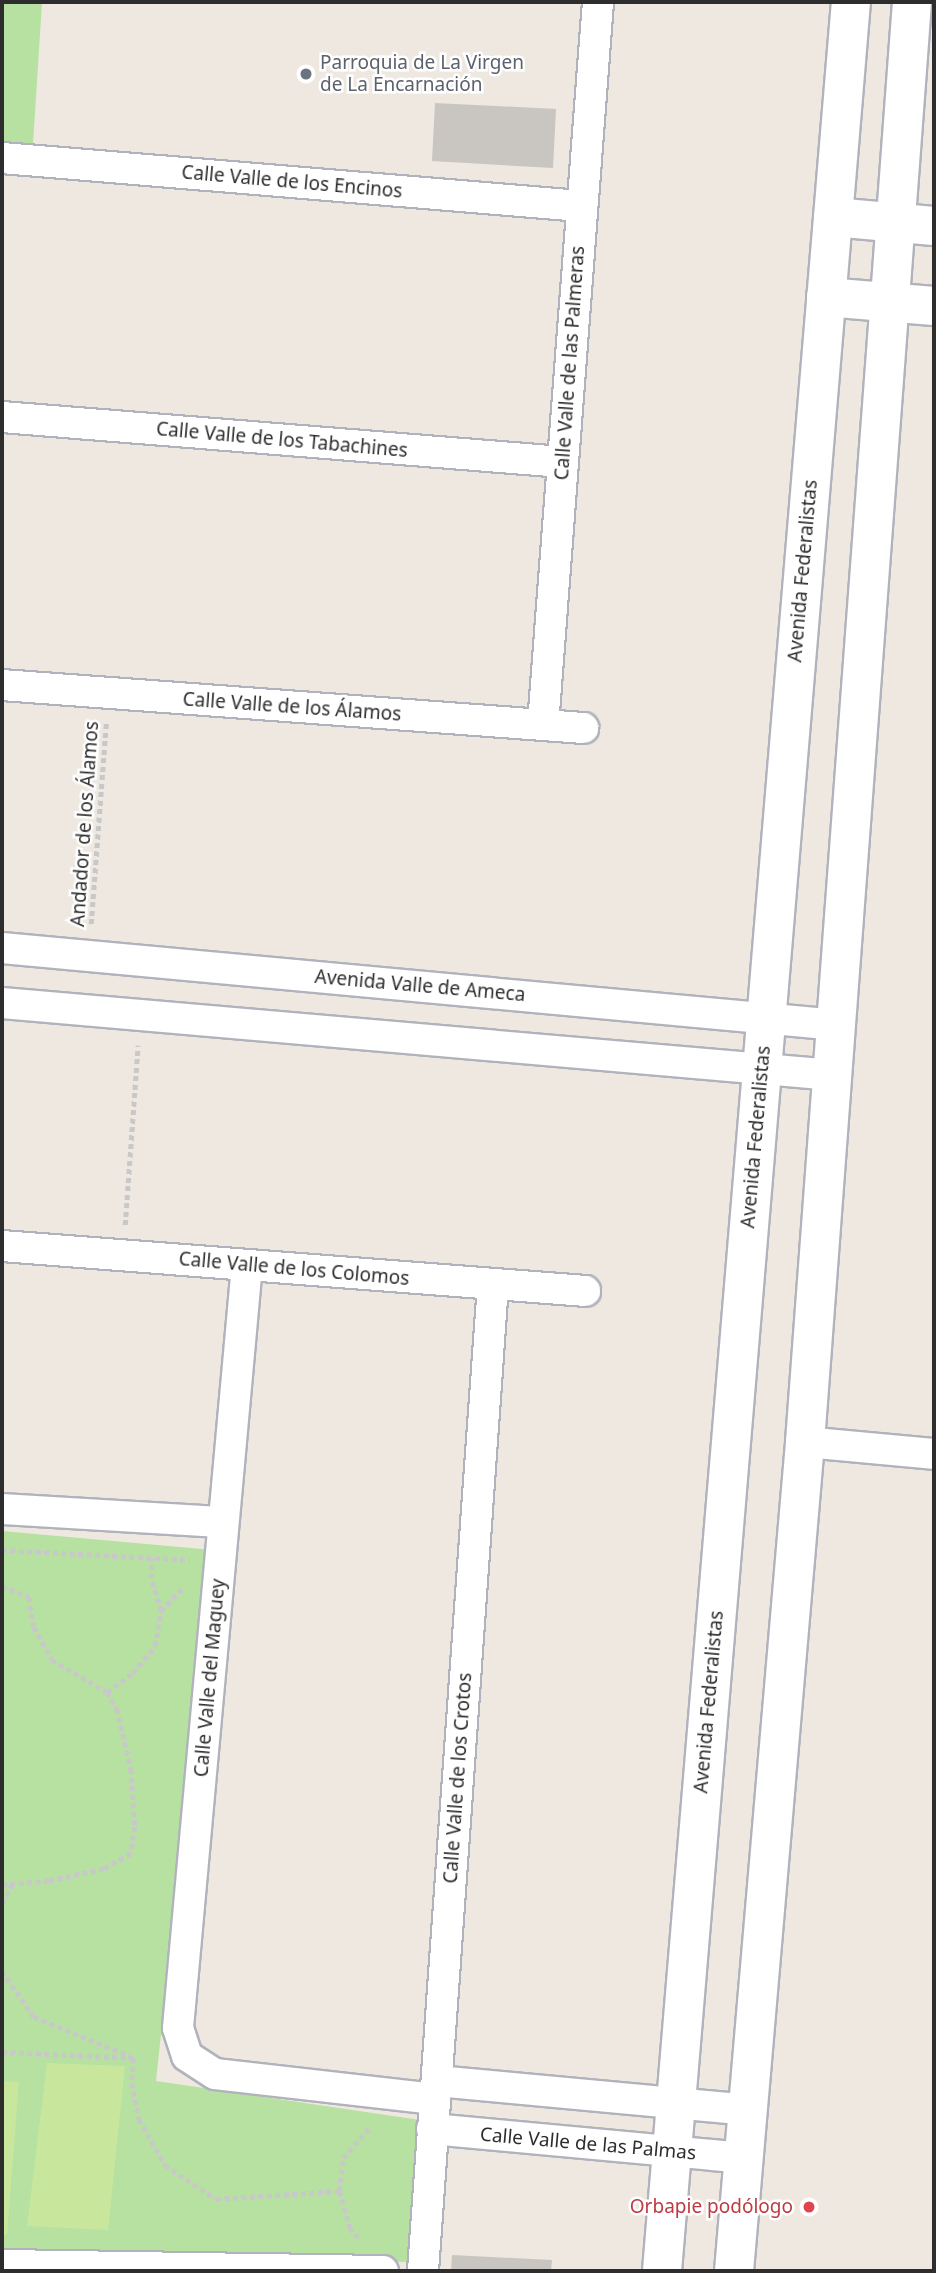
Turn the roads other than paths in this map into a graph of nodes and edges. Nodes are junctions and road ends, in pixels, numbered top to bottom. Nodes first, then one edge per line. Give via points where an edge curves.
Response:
1 (598, 2) edge
2 (851, 2) edge
3 (912, 2) edge
4 (2, 159) edge
5 (581, 206) junction
6 (833, 217) junction
7 (896, 223) junction
8 (934, 226) edge
9 (826, 298) junction
10 (890, 303) junction
11 (934, 306) edge
12 (2, 417) edge
13 (562, 462) junction
14 (2, 685) edge
15 (543, 725) junction
16 (583, 729) dead end
17 (2, 948) edge
18 (2, 1003) edge
19 (766, 1018) junction
20 (837, 1025) junction
21 (762, 1069) junction
22 (833, 1075) junction
23 (2, 1246) edge
24 (247, 1265) junction
25 (493, 1285) junction
26 (585, 1291) dead end
27 (805, 1442) junction
28 (934, 1454) edge
29 (2, 1509) edge
30 (222, 1522) junction
31 (436, 2090) junction
32 (675, 2104) junction
33 (747, 2110) junction
34 (432, 2129) junction
35 (673, 2151) junction
36 (744, 2158) junction
37 (2, 2264) edge
38 (383, 2271) edge
39 (423, 2271) edge
40 (662, 2271) edge
41 (734, 2271) edge

1 - 5 street, Calle Valle de las Palmeras
2 - 6 street, Avenida Federalistas
3 - 7 street
4 - 5 street, Calle Valle de los Encinos
5 - 13 street, Calle Valle de las Palmeras
6 - 7 street
6 - 9 street, Avenida Federalistas
7 - 8 street
7 - 10 street
9 - 10 street
9 - 19 street, Avenida Federalistas
10 - 11 street
10 - 20 street
12 - 13 street, Calle Valle de los Tabachines
13 - 15 street, Calle Valle de las Palmeras
14 - 15 street, Calle Valle de los Álamos
15 - 16 street, Calle Valle de los Álamos
17 - 19 street, Avenida Valle de Ameca
18 - 21 street
19 - 20 street, Avenida Valle de Ameca
19 - 21 street, Avenida Federalistas
20 - 22 street
21 - 22 street
21 - 32 street, Avenida Federalistas
22 - 27 street
23 - 24 street, Calle Valle de los Colomos
24 - 25 street, Calle Valle de los Colomos
24 - 30 street, Calle Valle del Maguey
25 - 26 street, Calle Valle de los Colomos
25 - 31 street, Calle Valle de los Crotos
27 - 28 street
27 - 33 street
29 - 30 street
30 - 31 street, Calle Valle del Maguey via 178,2028 187,2056 215,2074 395,2094
31 - 32 street
31 - 34 street, Calle Valle de los Crotos
32 - 33 street
32 - 35 street, Avenida Federalistas
33 - 36 street
34 - 35 street, Calle Valle de las Palmas
34 - 39 street, Calle Valle de los Crotos
35 - 36 street, Calle Valle de las Palmas
35 - 40 street, Avenida Federalistas
36 - 41 street
37 - 38 street

